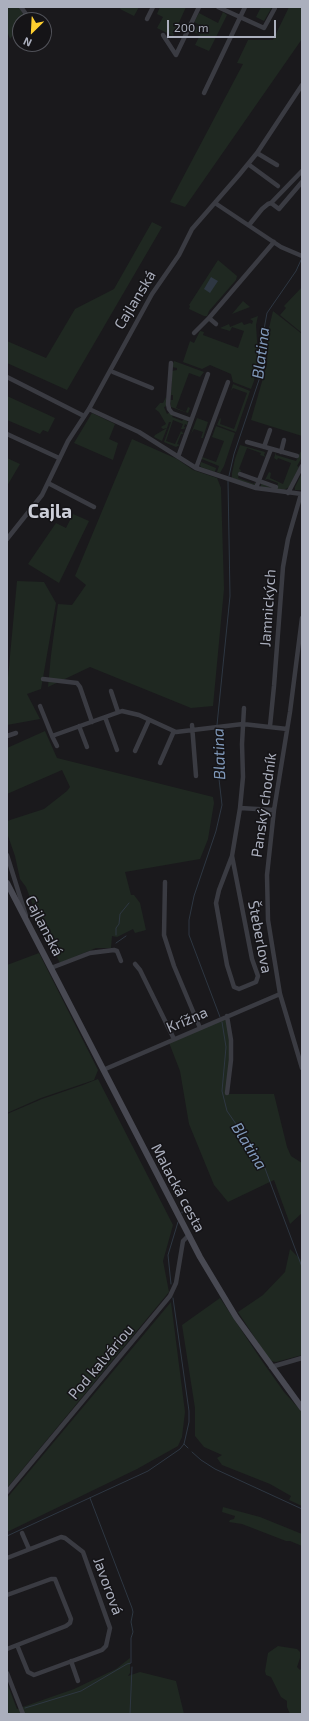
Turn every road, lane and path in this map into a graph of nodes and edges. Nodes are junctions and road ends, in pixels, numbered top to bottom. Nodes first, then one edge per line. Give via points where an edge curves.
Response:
1 (153, 7) edge
2 (199, 7) edge
3 (218, 7) edge
4 (245, 7) edge
5 (275, 8) dead end
6 (240, 17) junction
7 (147, 19) dead end
8 (163, 35) dead end
9 (302, 85) edge
10 (204, 93) dead end
11 (257, 153) junction
12 (248, 164) junction
13 (277, 165) dead end
14 (302, 171) edge
15 (302, 182) edge
16 (278, 186) dead end
17 (215, 203) junction
18 (271, 203) junction
19 (248, 225) junction
20 (274, 242) junction
21 (301, 255) edge
22 (208, 318) junction
23 (216, 324) dead end
24 (194, 333) dead end
25 (171, 363) dead end
26 (113, 372) dead end
27 (208, 374) dead end
28 (7, 377) edge
29 (228, 382) dead end
30 (152, 388) dead end
31 (89, 409) junction
32 (84, 416) junction
33 (191, 420) junction
34 (270, 430) dead end
35 (7, 434) edge
36 (284, 440) dead end
37 (247, 442) dead end
38 (264, 447) junction
39 (271, 449) junction
40 (281, 452) junction
41 (297, 456) dead end
42 (178, 457) junction
43 (59, 458) junction
44 (302, 466) edge
45 (196, 468) junction
46 (240, 474) dead end
47 (259, 481) junction
48 (48, 484) junction
49 (276, 487) dead end
50 (256, 488) junction
51 (288, 492) junction
52 (301, 494) edge
53 (94, 507) dead end
54 (7, 539) edge
55 (302, 618) edge
56 (43, 679) dead end
57 (111, 691) dead end
58 (40, 706) dead end
59 (244, 708) dead end
60 (118, 712) junction
61 (105, 717) junction
62 (149, 720) junction
63 (92, 722) junction
64 (243, 724) junction
65 (79, 726) junction
66 (270, 726) junction
67 (192, 727) junction
68 (287, 729) junction
69 (174, 731) junction
70 (16, 733) dead end
71 (7, 736) edge
72 (52, 736) junction
73 (57, 746) dead end
74 (87, 747) dead end
75 (117, 750) dead end
76 (135, 751) dead end
77 (160, 763) dead end
78 (196, 776) dead end
79 (240, 808) junction
80 (274, 810) junction
81 (7, 856) edge
82 (232, 856) junction
83 (227, 870) junction
84 (236, 873) junction
85 (165, 882) dead end
86 (17, 885) junction
87 (8, 886) edge
88 (28, 923) junction
89 (121, 961) dead end
90 (135, 964) dead end
91 (50, 968) junction
92 (280, 994) junction
93 (226, 1017) junction
94 (200, 1028) junction
95 (174, 1039) junction
96 (302, 1068) edge
97 (103, 1070) junction
98 (227, 1093) dead end
99 (188, 1235) junction
100 (302, 1358) edge
101 (271, 1367) junction
102 (302, 1408) edge
103 (7, 1492) edge
104 (22, 1534) dead end
105 (29, 1549) junction
106 (7, 1558) edge
107 (7, 1595) edge
108 (17, 1645) junction
109 (7, 1649) edge
110 (71, 1661) junction
111 (7, 1673) edge
112 (78, 1681) dead end
113 (22, 1714) edge

1 - 7 street
2 - 8 street via 176,56
3 - 6 street
4 - 6 street
5 - 6 street via 264,28
6 - 10 street
9 - 11 street, Cajlanská
11 - 12 street, Cajlanská
11 - 13 street
12 - 16 street
12 - 17 street, Cajlanská
14 - 18 street
15 - 18 street via 278,209
17 - 19 street
17 - 31 street, Cajlanská via 192,229 152,294
18 - 19 street
19 - 20 street
20 - 21 street
20 - 22 street
22 - 23 street
22 - 24 street
25 - 33 street via 169,409 172,413
26 - 30 street
27 - 33 street
28 - 32 street
29 - 45 street
31 - 32 street, Cajlanská
31 - 42 street via 144,435
32 - 43 street, Cajlanská
33 - 42 street
34 - 38 street
35 - 43 street
36 - 40 street
37 - 38 street
38 - 39 street
39 - 40 street
39 - 47 street
40 - 41 street
42 - 45 street
43 - 48 street, Cajlanská
44 - 51 street
45 - 50 street
46 - 47 street
47 - 49 street
47 - 50 street
48 - 53 street
48 - 54 street, Cajlanská via 36,504
50 - 51 street
51 - 52 street
52 - 66 street, Jamnických via 283,567
55 - 68 street, Panský chodník
56 - 63 street via 77,683
57 - 60 street
58 - 72 street
59 - 64 street, Šteberlova
60 - 61 street
60 - 62 street via 134,713
61 - 63 street
61 - 75 street
62 - 69 street
62 - 76 street
63 - 65 street
64 - 66 street
64 - 67 street via 211,728
64 - 79 street, Šteberlova
65 - 72 street
65 - 74 street
66 - 68 street
67 - 69 street
67 - 78 street
68 - 80 street, Panský chodník
69 - 77 street
70 - 71 street
72 - 73 street
79 - 80 street
79 - 82 street, Šteberlova
80 - 92 street, Panský chodník via 267,904
81 - 86 street, Cajlanská
82 - 83 street, Šteberlova
82 - 84 street, Šteberlova
83 - 84 street
83 - 84 street, Šteberlova via 216,897 216,908 227,965 234,987 239,989 256,982 258,976 252,959
85 - 94 street via 164,935
86 - 87 street, Cajlanská
86 - 88 street
87 - 88 main road, Cajlanská
88 - 91 main road, Cajlanská
89 - 91 street via 114,950 90,953
90 - 95 street
91 - 97 main road, Malacká cesta
92 - 93 street, Krížna
92 - 96 street, Panský chodník
93 - 94 street, Krížna
93 - 98 street via 231,1040
94 - 95 street, Krížna
95 - 97 street, Krížna
97 - 99 main road, Malacká cesta
99 - 101 main road, Malacká cesta via 217,1287
99 - 103 street, Pod kalváriou via 183,1241 176,1283 170,1296
100 - 101 street
101 - 102 main road, Malacká cesta
104 - 105 street
105 - 106 street, Javorová
105 - 110 street, Javorová via 61,1537 82,1550 110,1623 106,1646 102,1650
107 - 108 street via 55,1579 71,1619 66,1626
108 - 109 street
108 - 110 street, Javorová via 28,1672 32,1675
110 - 112 street
111 - 113 street

